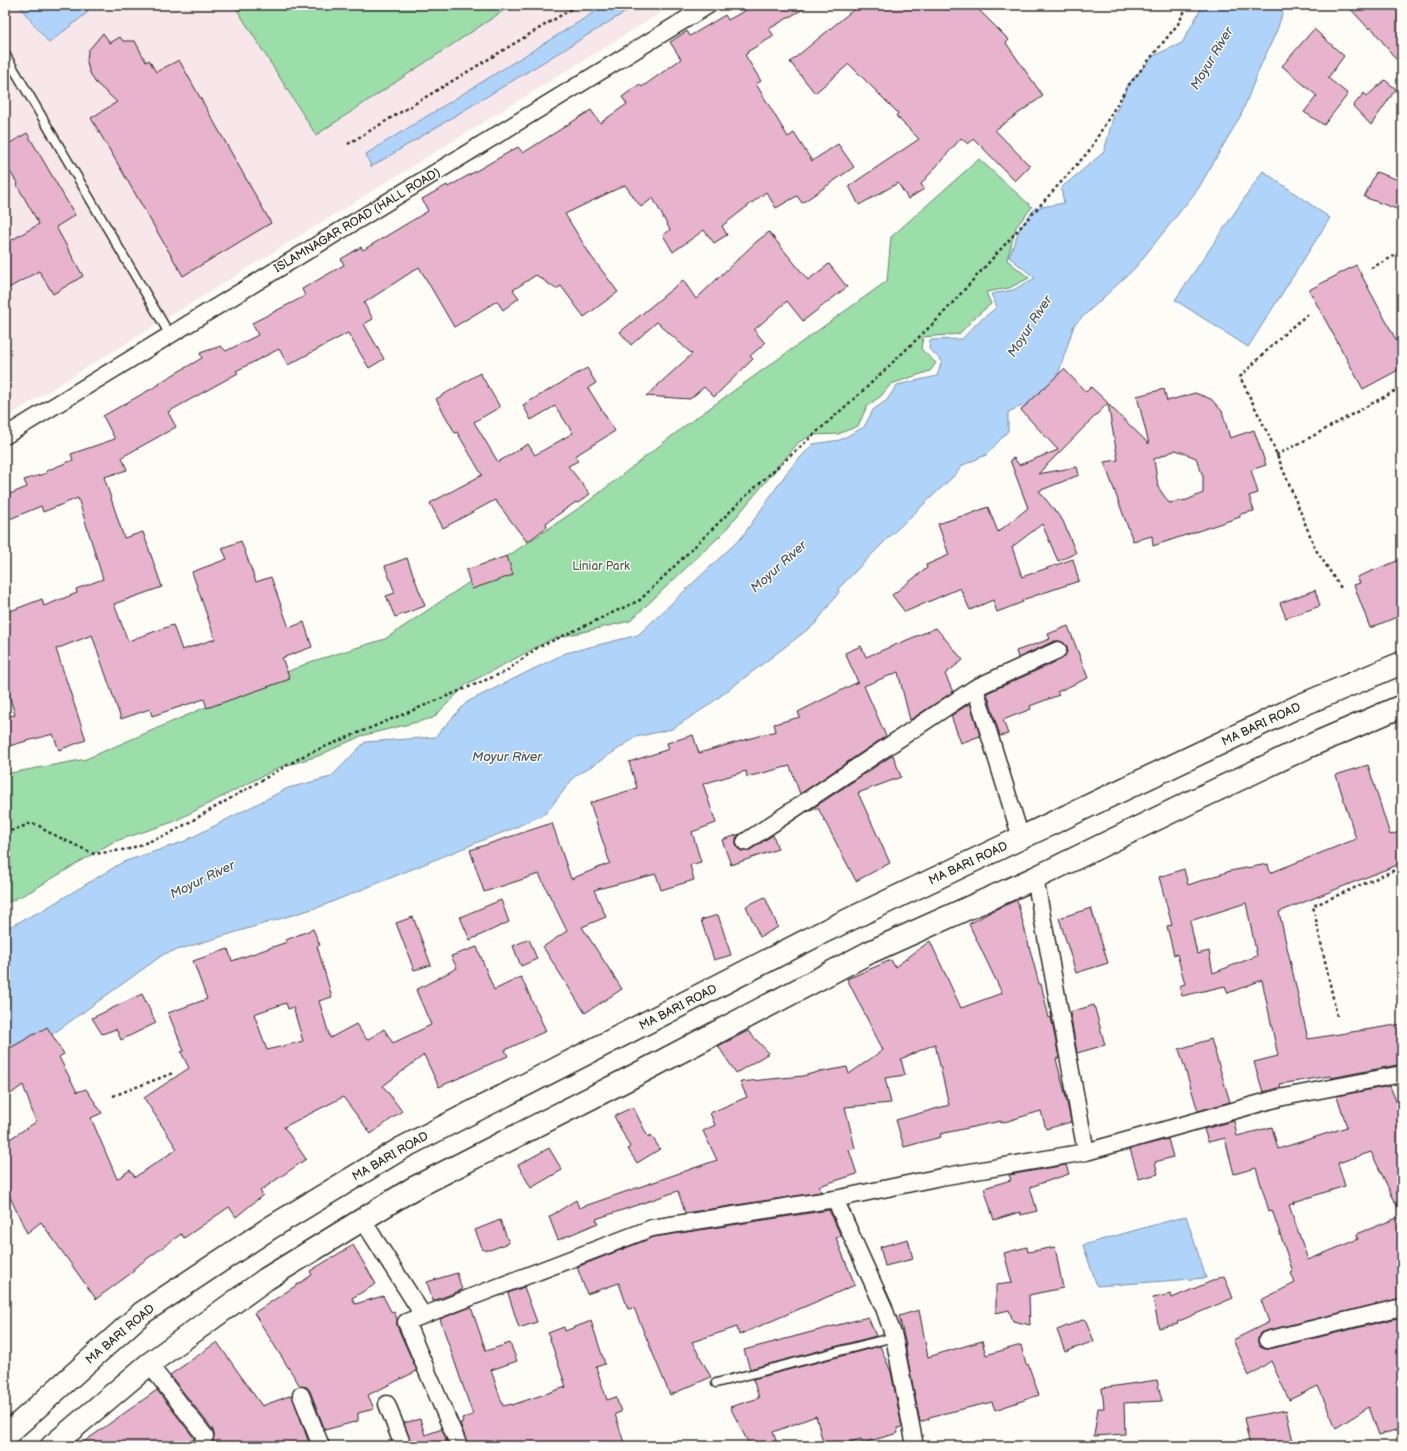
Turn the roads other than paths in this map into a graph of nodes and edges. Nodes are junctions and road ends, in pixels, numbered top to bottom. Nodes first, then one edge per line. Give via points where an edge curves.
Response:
1 (709, 5) edge
2 (5, 54) edge
3 (170, 334) junction
4 (5, 436) edge
5 (1058, 650) dead end
6 (1402, 663) edge
7 (975, 688) junction
8 (1402, 706) edge
9 (1021, 838) junction
10 (745, 842) dead end
11 (1035, 878) junction
12 (1402, 1074) edge
13 (1086, 1152) junction
14 (836, 1199) junction
15 (362, 1219) junction
16 (1402, 1307) edge
17 (423, 1315) junction
18 (894, 1337) junction
19 (1268, 1340) dead end
20 (149, 1364) junction
21 (716, 1383) dead end
22 (301, 1395) dead end
23 (387, 1404) dead end
24 (5, 1436) edge
25 (52, 1446) edge
26 (202, 1446) edge
27 (321, 1446) edge
28 (404, 1446) edge
29 (459, 1446) edge
30 (915, 1446) edge

1 - 3 street, ISLAMNAGAR ROAD (HALL ROAD)
2 - 3 lane
3 - 4 street, ISLAMNAGAR ROAD (HALL ROAD)
5 - 7 street
6 - 9 main road, MA BARI ROAD via 1299,706
7 - 9 street
7 - 10 street
8 - 11 main road via 1200,798
9 - 24 main road, MA BARI ROAD via 825,931 402,1148 270,1228 142,1313
11 - 13 street
11 - 15 main road via 870,952 412,1189
12 - 13 street via 1279,1098
13 - 14 street via 941,1177
14 - 17 street via 652,1228
14 - 18 street via 884,1308
15 - 17 street
15 - 20 main road via 266,1279
16 - 19 street
17 - 29 street via 406,1322
18 - 21 lane
18 - 30 street
20 - 25 main road
20 - 26 street via 205,1436
22 - 27 street
23 - 28 street

